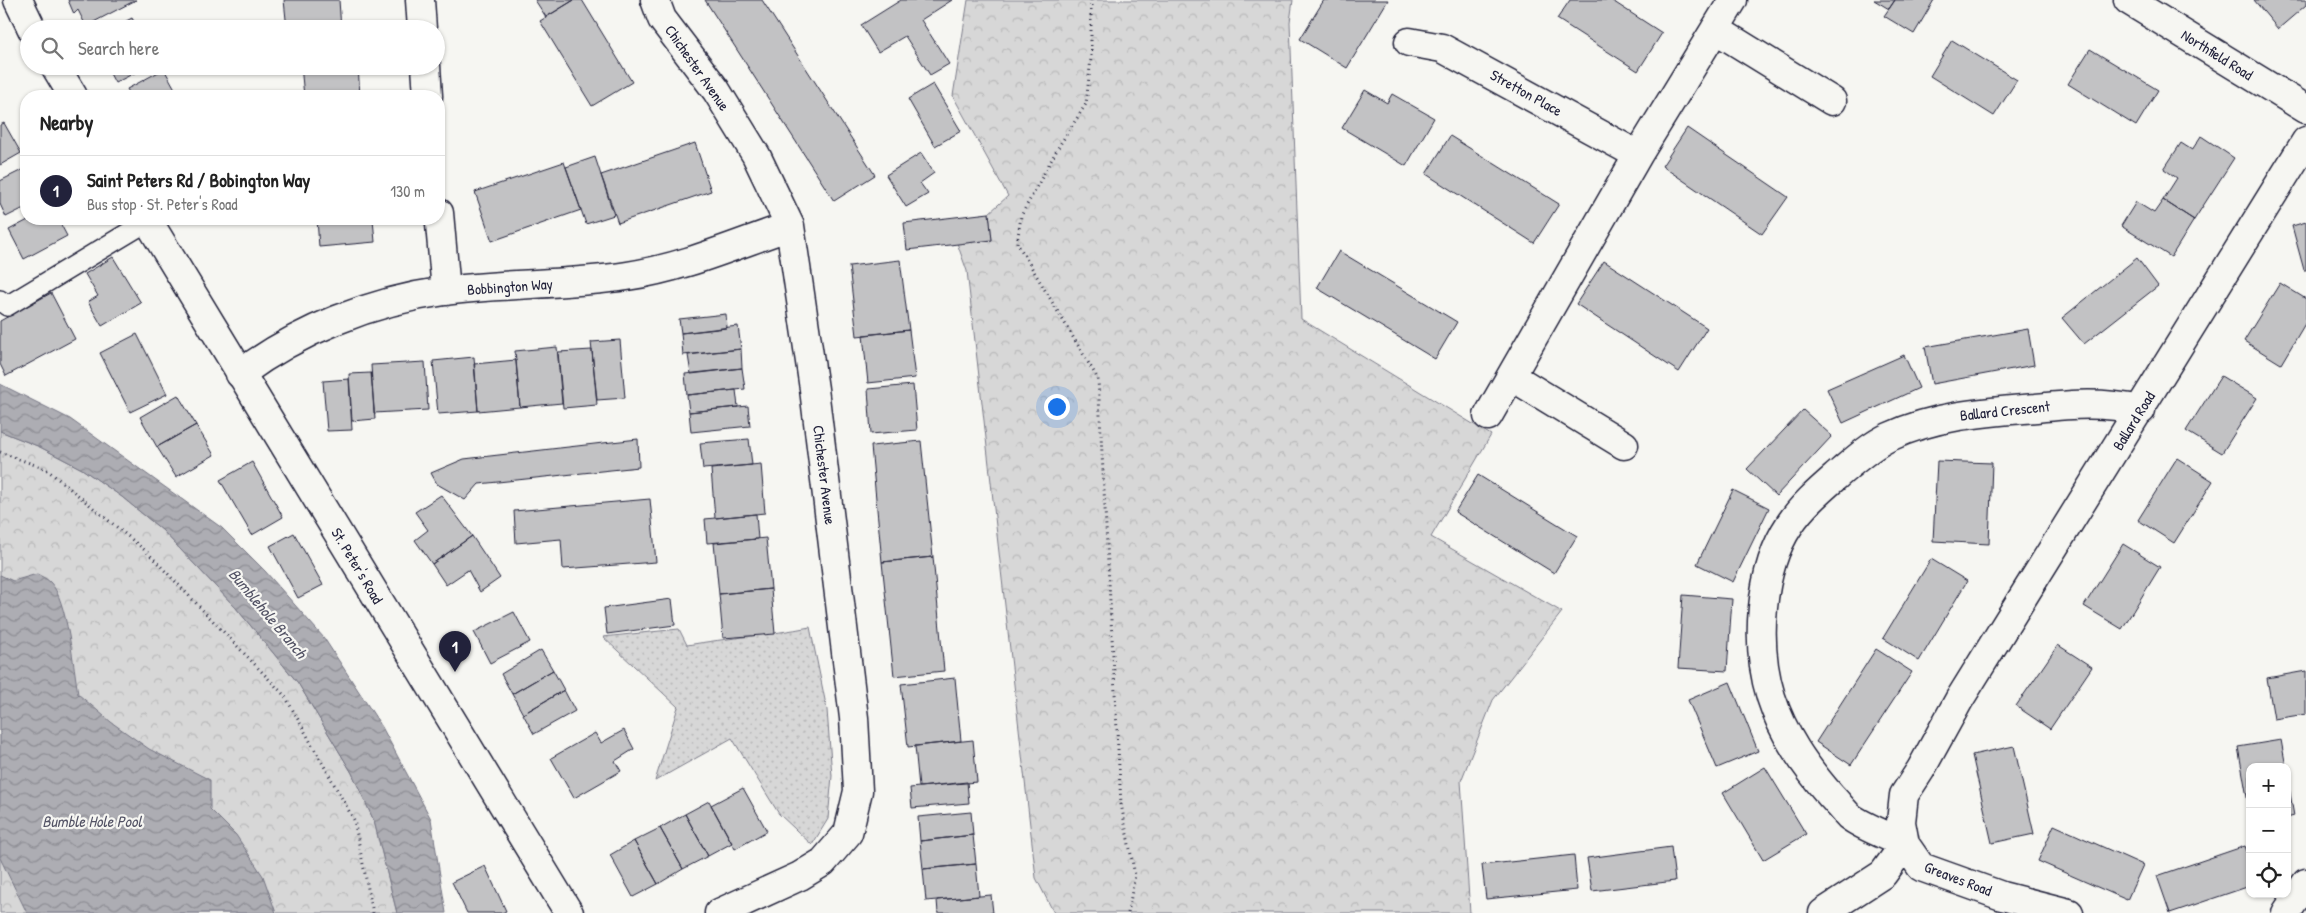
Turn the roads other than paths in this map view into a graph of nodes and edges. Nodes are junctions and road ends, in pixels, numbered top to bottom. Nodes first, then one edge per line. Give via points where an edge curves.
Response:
1 (18, 0) edge
2 (420, 0) edge
3 (655, 0) edge
4 (1733, 0) edge
5 (2128, 0) edge
6 (28, 20) edge
7 (421, 20) edge
8 (1715, 30) junction
9 (1409, 42) dead end
10 (60, 75) edge
11 (427, 75) edge
12 (69, 90) edge
13 (428, 90) edge
14 (1832, 100) dead end
15 (2306, 109) edge
16 (2306, 141) edge
17 (1638, 155) junction
18 (139, 225) edge
19 (150, 225) edge
20 (440, 225) edge
21 (790, 226) junction
22 (446, 291) junction
23 (0, 300) edge
24 (240, 374) junction
25 (1511, 376) junction
26 (2141, 410) junction
27 (1488, 416) dead end
28 (1624, 445) dead end
29 (1905, 844) junction
30 (2306, 883) edge
31 (569, 913) edge
32 (719, 913) edge
33 (1822, 913) edge
34 (2069, 913) edge
35 (2286, 913) edge

1 - 6 street
2 - 7 street
3 - 21 street, Chichester Avenue via 662,19 716,90 756,155
4 - 8 street
5 - 15 street, Northfield Road
8 - 14 street
8 - 17 street
9 - 17 street, Stretton Place via 1442,48
10 - 12 street
11 - 13 street
16 - 26 street, Ballard Road
17 - 25 street
18 - 23 lane via 7,306
19 - 24 street, St. Peter's Road
20 - 22 street
21 - 22 street, Bobbington Way via 680,264 630,276
21 - 32 street, Chichester Avenue via 814,389 853,709 858,791 848,833 823,862 786,883
22 - 24 street, Bobbington Way via 399,300 337,319 264,356
24 - 31 street, St. Peter's Road
25 - 27 street
25 - 28 street
26 - 29 street, Ballard Road via 1959,700 1904,795 1901,822
26 - 29 street, Ballard Crescent via 2092,403 2069,404 1988,410 1923,424 1887,438 1857,459 1823,488 1790,524 1776,553 1763,600 1765,676 1777,714 1796,753 1850,816
29 - 33 street via 1883,874
29 - 34 street, Greaves Road via 1921,867 2002,896
30 - 35 street

